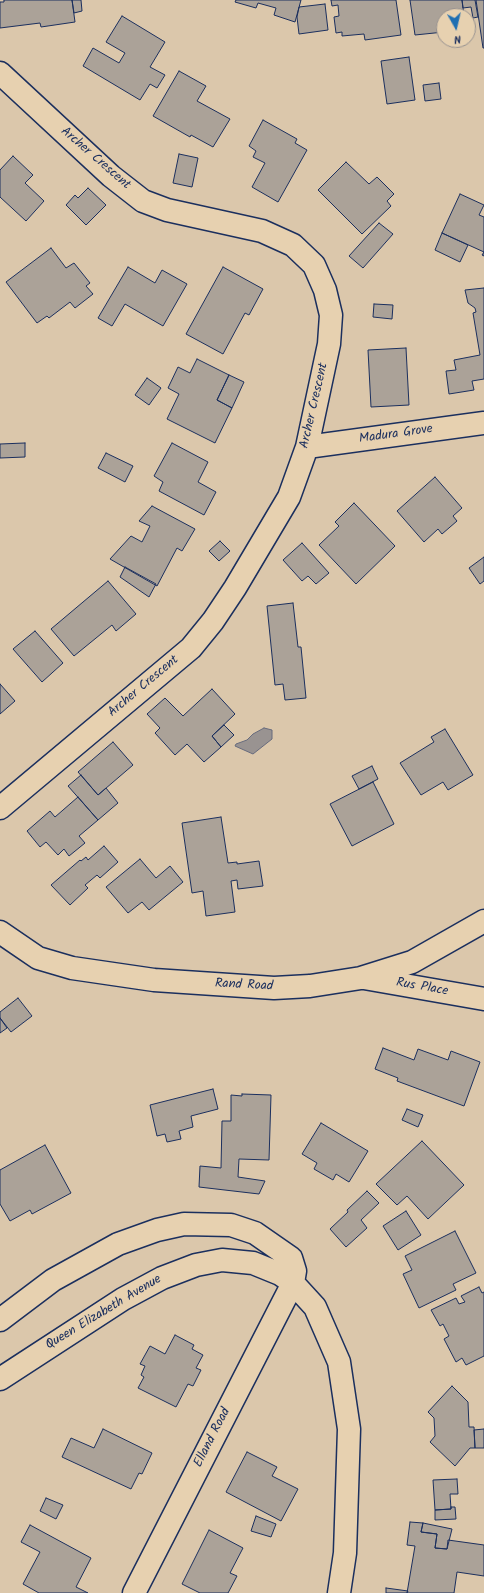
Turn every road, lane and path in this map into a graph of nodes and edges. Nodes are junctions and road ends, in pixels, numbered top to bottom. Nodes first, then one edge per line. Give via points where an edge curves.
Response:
1 (0, 74) edge
2 (484, 423) edge
3 (308, 447) junction
4 (0, 808) edge
5 (484, 921) edge
6 (0, 932) edge
7 (361, 978) junction
8 (484, 999) edge
9 (293, 1283) junction
10 (0, 1320) edge
11 (0, 1378) edge
12 (134, 1593) edge
13 (339, 1593) edge

1 - 3 street, Archer Crescent via 111,176 143,201 166,210 262,231 293,245 314,265 325,290 331,315 329,344
2 - 3 street, Madura Grove
3 - 4 street, Archer Crescent via 289,497 235,588 191,648
5 - 7 street, Rand Road via 412,962
6 - 7 street, Rand Road via 38,958 72,968 154,980 274,988 310,986
7 - 8 street, Rus Place
9 - 10 street via 294,1266 291,1258 255,1233 231,1225 184,1224 157,1230 118,1244 53,1280
9 - 11 street, Queen Elizabeth Avenue via 280,1274 253,1264 222,1260 196,1266 162,1278 123,1299
9 - 12 street, Elland Road
9 - 13 street, Queen Elizabeth Avenue via 316,1307 339,1362 349,1429 345,1553

